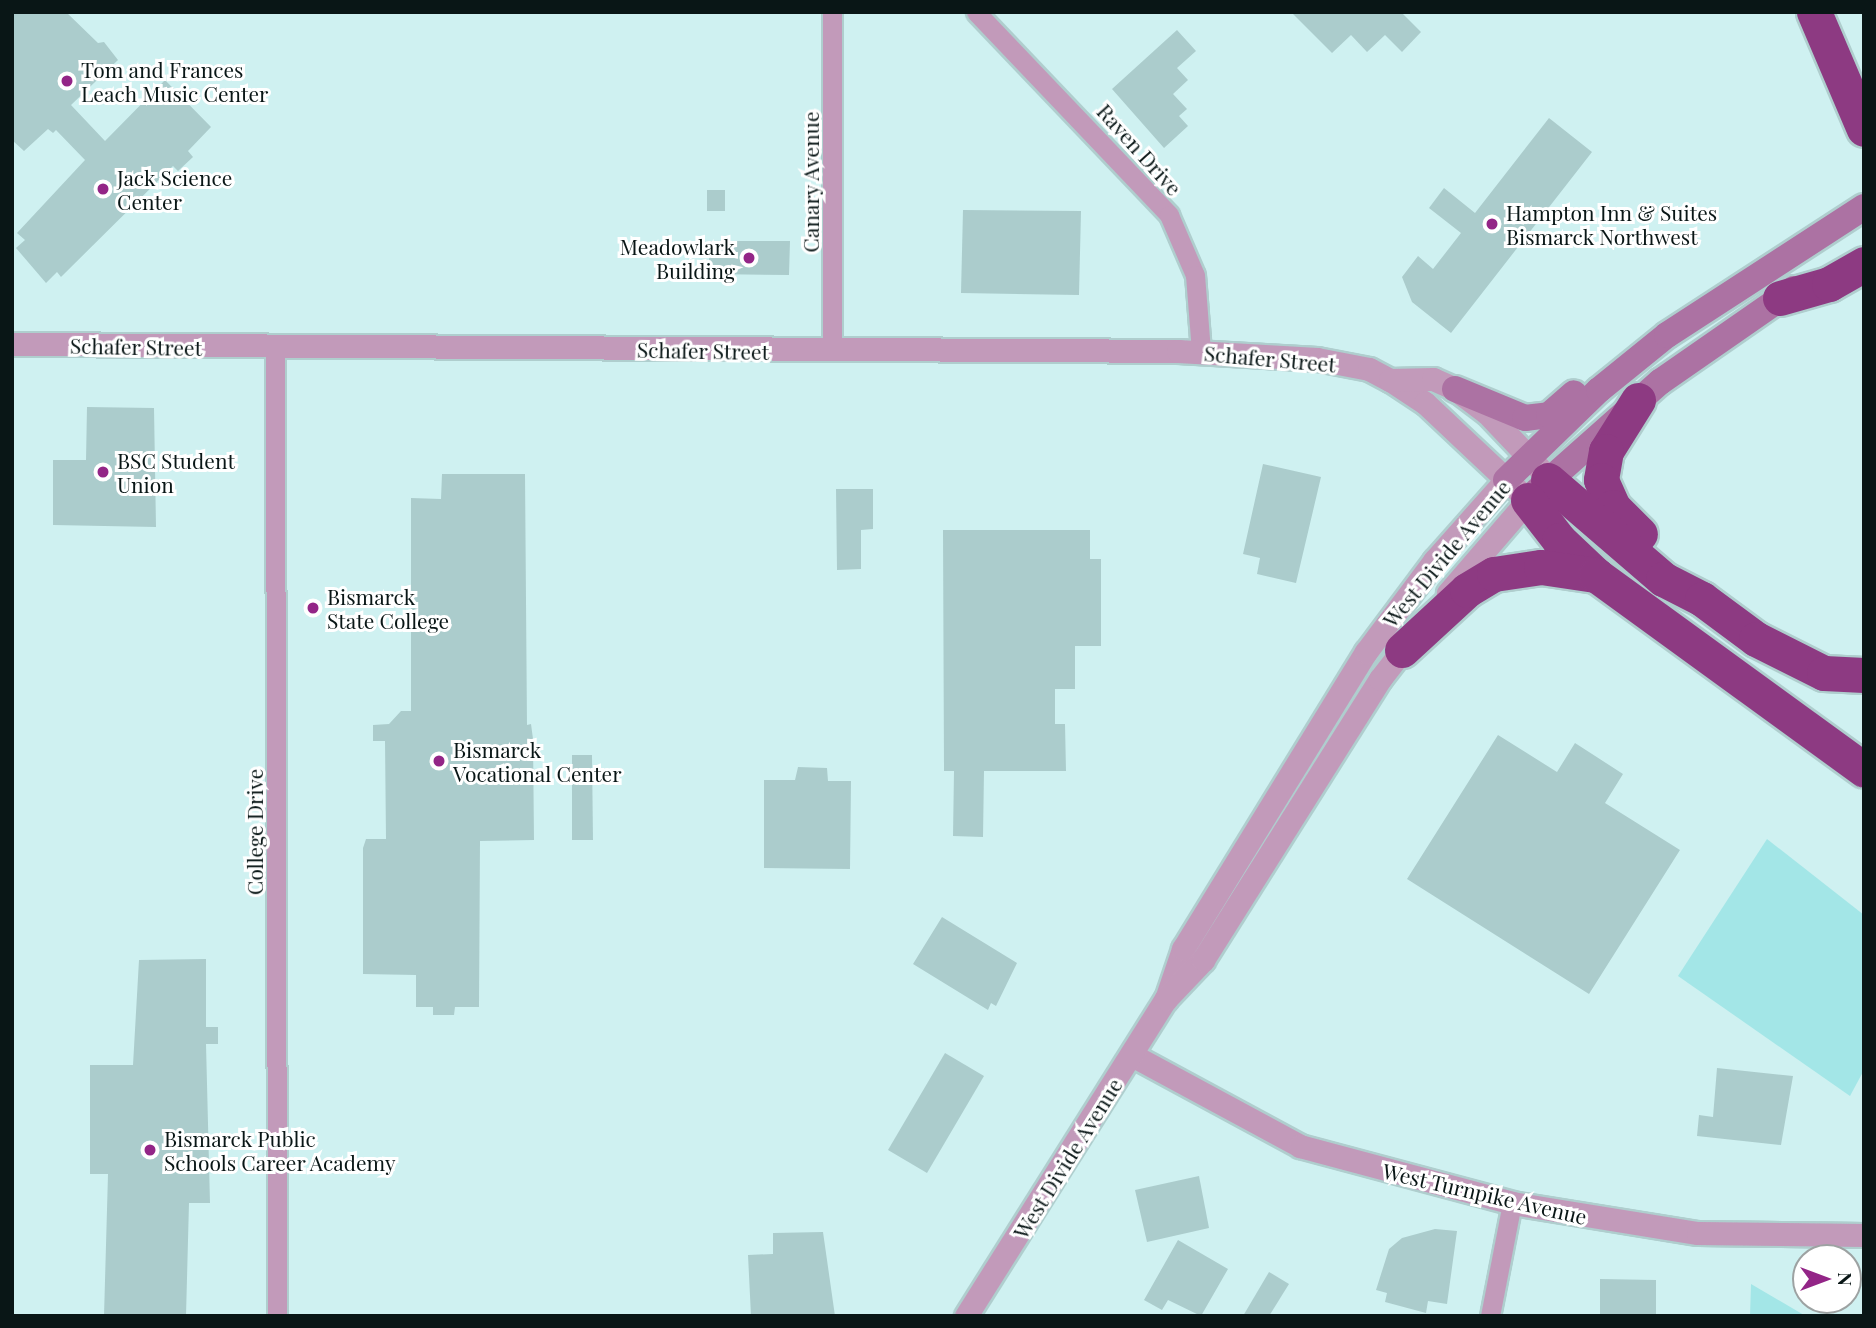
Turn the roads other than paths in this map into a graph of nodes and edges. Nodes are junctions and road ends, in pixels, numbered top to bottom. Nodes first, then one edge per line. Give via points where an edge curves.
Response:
1 (832, 12) edge
2 (976, 12) edge
3 (1814, 12) edge
4 (1827, 12) edge
5 (1864, 92) edge
6 (1864, 129) edge
7 (1857, 211) edge
8 (1863, 252) edge
9 (1780, 298) joint
10 (12, 344) edge
11 (275, 348) junction
12 (832, 351) junction
13 (1201, 352) junction
14 (1390, 380) junction
15 (1630, 385) junction
16 (1455, 388) junction
17 (1528, 479) junction
18 (1596, 575) junction
19 (1702, 599) junction
20 (1402, 650) junction
21 (1864, 675) edge
22 (1864, 770) edge
23 (1166, 999) junction
24 (1132, 1055) junction
25 (1512, 1203) junction
26 (1864, 1235) edge
27 (277, 1316) edge
28 (966, 1316) edge
29 (1490, 1316) edge

1 - 12 street, Canary Avenue
2 - 13 street, Raven Drive via 1169,215 1184,240 1195,275
3 - 6 highway
4 - 5 highway
7 - 15 main road, West Divide Avenue via 1749,278
8 - 9 highway via 1829,284
9 - 15 main road, West Divide Avenue via 1702,350
10 - 11 street, Schafer Street
11 - 12 street, Schafer Street
11 - 27 street, College Drive
12 - 13 street, Schafer Street
13 - 14 street, Schafer Street via 1317,359 1369,369
14 - 16 street, Schafer Street via 1433,379
14 - 17 street, Schafer Street
15 - 16 main road via 1572,394 1549,415 1525,418
15 - 17 main road, West Divide Avenue
15 - 19 highway via 1606,451 1601,480 1605,494 1625,522 1681,569
16 - 17 street, Schafer Street
17 - 18 highway via 1559,540
17 - 19 highway via 1663,579
17 - 20 street, West Divide Avenue
17 - 23 street, West Divide Avenue via 1434,561 1366,652 1183,948
18 - 20 highway via 1541,567 1494,574 1467,590
18 - 22 highway
19 - 21 highway via 1756,639 1804,666 1824,673
20 - 23 street, West Divide Avenue via 1203,960
23 - 24 street, West Divide Avenue
24 - 25 street, West Turnpike Avenue via 1291,1142
24 - 28 street, West Divide Avenue
25 - 26 street, West Turnpike Avenue via 1698,1233
25 - 29 street

